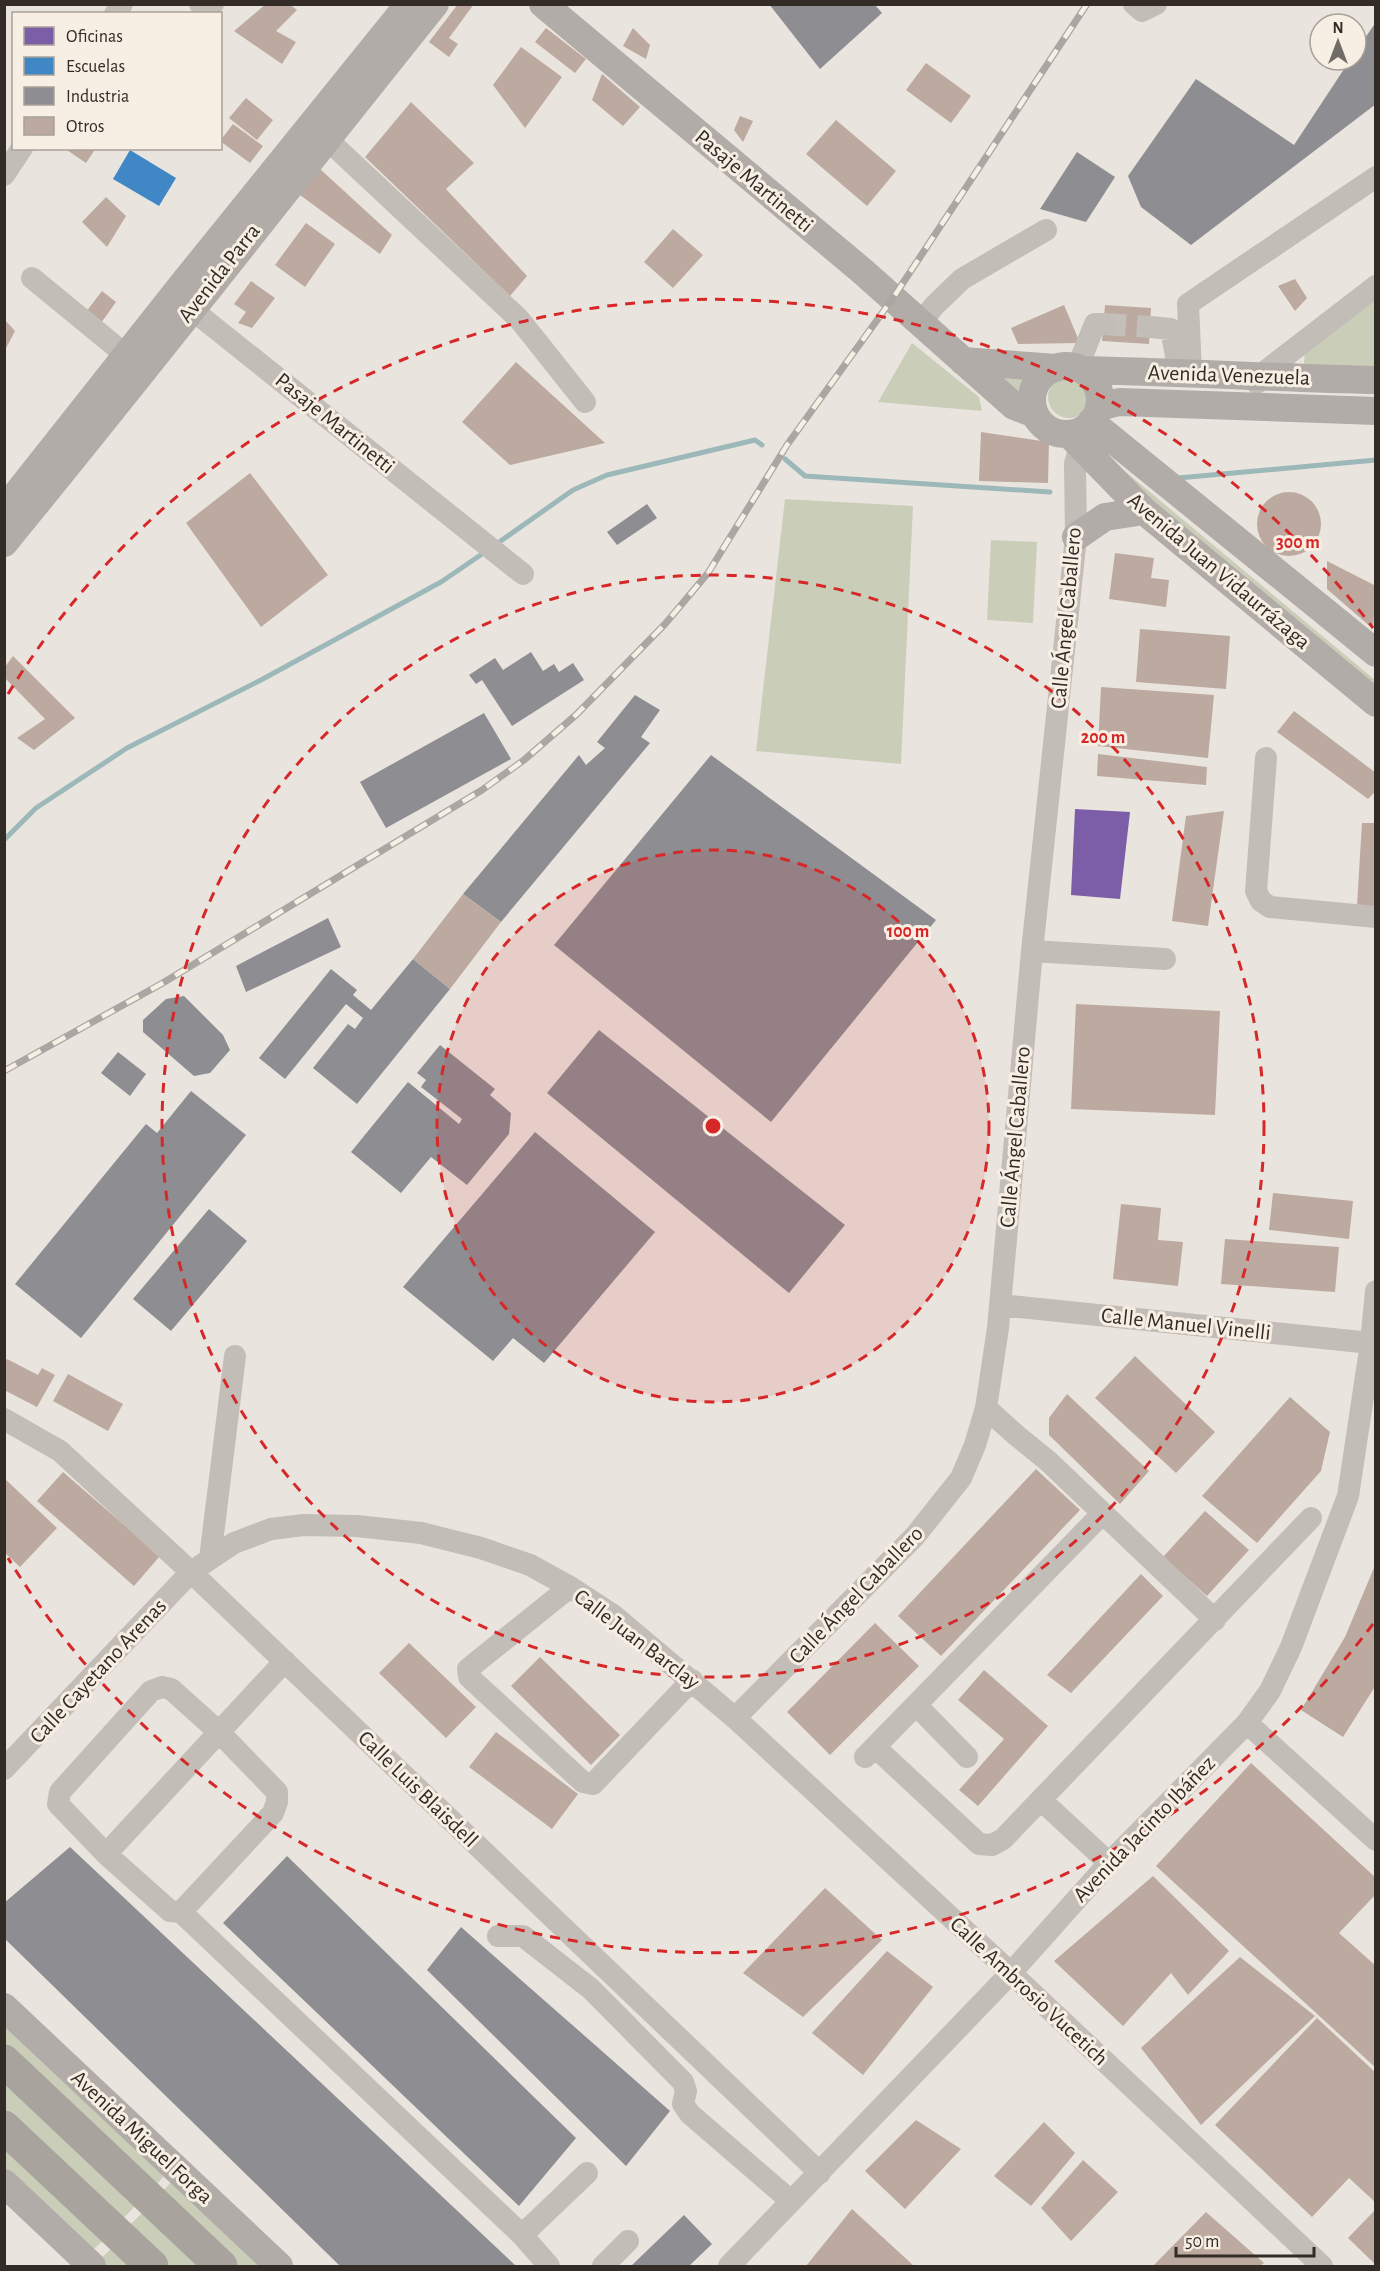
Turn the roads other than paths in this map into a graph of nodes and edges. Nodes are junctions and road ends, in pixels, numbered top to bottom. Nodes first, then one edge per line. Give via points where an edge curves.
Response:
1 (200, 4) edge
2 (213, 4) edge
3 (409, 4) edge
4 (435, 4) edge
5 (543, 4) edge
6 (1134, 4) edge
7 (1156, 4) edge
8 (319, 132) junction
9 (21, 150) edge
10 (4, 175) edge
11 (1376, 177) edge
12 (1046, 230) dead end
13 (32, 278) dead end
14 (1376, 286) edge
15 (183, 302) junction
16 (921, 322) junction
17 (1104, 324) dead end
18 (1150, 327) tunnel mouth
19 (963, 361) junction
20 (136, 363) junction
21 (1072, 369) junction
22 (1185, 372) junction
23 (1258, 377) junction
24 (1376, 380) edge
25 (585, 402) dead end
26 (1252, 406) junction
27 (1376, 411) edge
28 (1074, 431) junction
29 (1144, 511) junction
30 (9, 522) edge
31 (1076, 537) junction
32 (523, 574) dead end
33 (1366, 645) edge
34 (1332, 667) junction
35 (1376, 703) edge
36 (1266, 758) dead end
37 (1376, 917) edge
38 (1032, 951) junction
39 (1165, 959) dead end
40 (1376, 1291) edge
41 (1000, 1305) junction
42 (1371, 1343) junction
43 (235, 1356) dead end
44 (986, 1408) junction
45 (4, 1419) edge
46 (1102, 1513) junction
47 (1311, 1518) dead end
48 (210, 1559) junction
49 (191, 1572) junction
50 (570, 1587) junction
51 (1215, 1620) junction
52 (285, 1661) junction
53 (692, 1680) junction
54 (916, 1705) junction
55 (735, 1718) junction
56 (1247, 1723) junction
57 (219, 1732) junction
58 (967, 1757) dead end
59 (4, 1769) edge
60 (1041, 1800) junction
61 (1376, 1840) edge
62 (106, 1854) junction
63 (1109, 1863) junction
64 (181, 1912) junction
65 (498, 1936) dead end
66 (1011, 1973) junction
67 (4, 2007) edge
68 (4, 2061) edge
69 (4, 2127) edge
70 (587, 2172) dead end
71 (820, 2173) junction
72 (4, 2183) edge
73 (791, 2201) junction
74 (522, 2235) junction
75 (628, 2241) dead end
76 (1312, 2264) edge
77 (92, 2266) edge
78 (152, 2266) edge
79 (220, 2266) edge
80 (279, 2266) edge
81 (549, 2266) edge
82 (603, 2266) edge
83 (729, 2266) edge

1 - 2 street
3 - 8 main road, Avenida Parra
4 - 8 main road, Avenida Parra
5 - 16 main road, Pasaje Martinetti
6 - 7 street via 1142,11
8 - 15 main road, Avenida Parra
8 - 25 street via 519,319
9 - 10 street
11 - 22 street via 1188,304
12 - 16 street via 962,279
13 - 20 street
14 - 23 street
15 - 20 main road, Avenida Parra
15 - 32 street, Pasaje Martinetti
16 - 19 main road, Pasaje Martinetti
17 - 21 street via 1095,324
18 - 22 street via 1171,329
19 - 21 main road
19 - 28 main road, Pasaje Martinetti via 1014,406
20 - 30 main road, Avenida Parra
21 - 22 main road, Avenida Venezuela
21 - 28 main road via 1089,375 1098,390
21 - 28 main road via 1045,373 1033,392 1032,403
22 - 23 main road, Avenida Venezuela
23 - 24 main road, Avenida Venezuela
23 - 26 street
26 - 27 main road, Avenida Venezuela
26 - 28 main road, Avenida Venezuela via 1119,402
28 - 29 main road, Avenida Juan Vidaurrázaga
28 - 31 street, Calle Ángel Caballero
28 - 33 main road, Avenida Juan Vidaurrázaga
29 - 31 main road via 1105,517
29 - 34 main road, Avenida Juan Vidaurrázaga
31 - 38 street, Calle Ángel Caballero
33 - 34 main road
34 - 35 main road, Avenida Juan Vidaurrázaga
36 - 37 street via 1256,891 1261,901 1270,907
38 - 39 street
38 - 41 street, Calle Ángel Caballero
40 - 42 street, Avenida Jacinto Ibáñez
41 - 42 street, Calle Manuel Vinelli
41 - 44 street, Calle Ángel Caballero
42 - 56 street, Avenida Jacinto Ibáñez via 1347,1496 1291,1647 1270,1691
43 - 48 street
44 - 46 street
44 - 55 street, Calle Ángel Caballero via 961,1478 941,1505
45 - 49 street, Calle Luis Blaisdell via 60,1451
46 - 51 street
46 - 54 street
47 - 51 street
48 - 49 street, Calle Juan Barclay
48 - 50 street, Calle Juan Barclay via 234,1543 271,1529 357,1526 421,1533 481,1548 530,1565
49 - 52 street, Calle Luis Blaisdell
49 - 59 street, Calle Cayetano Arenas
50 - 53 street, Calle Juan Barclay via 613,1615
50 - 53 street via 468,1669 469,1677 583,1782 593,1784
51 - 60 street
52 - 57 street
52 - 71 street, Calle Luis Blaisdell
53 - 55 street, Calle Juan Barclay
54 - 58 street
54 - 60 street via 869,1753 979,1844 992,1845 1003,1839
55 - 66 street, Calle Ambrosio Vucetich
56 - 61 street
56 - 63 street, Avenida Jacinto Ibáñez
57 - 62 street
57 - 62 street via 171,1689 151,1691 60,1792 58,1804
57 - 64 street via 277,1792 277,1802 273,1813
60 - 63 street
62 - 64 street via 170,1911
63 - 66 street, Avenida Jacinto Ibáñez
64 - 74 street
65 - 73 street via 523,1936 591,1989 683,2082 683,2104 690,2114
66 - 71 street, Avenida Jacinto Ibáñez
66 - 76 street, Calle Ambrosio Vucetich
67 - 80 main road, Avenida Miguel Forga
68 - 79 highway, Avenida Miguel Forga
69 - 78 highway
70 - 74 street
71 - 73 street, Avenida Jacinto Ibáñez
72 - 77 main road
73 - 83 street, Avenida Jacinto Ibáñez
74 - 81 street
75 - 82 street

